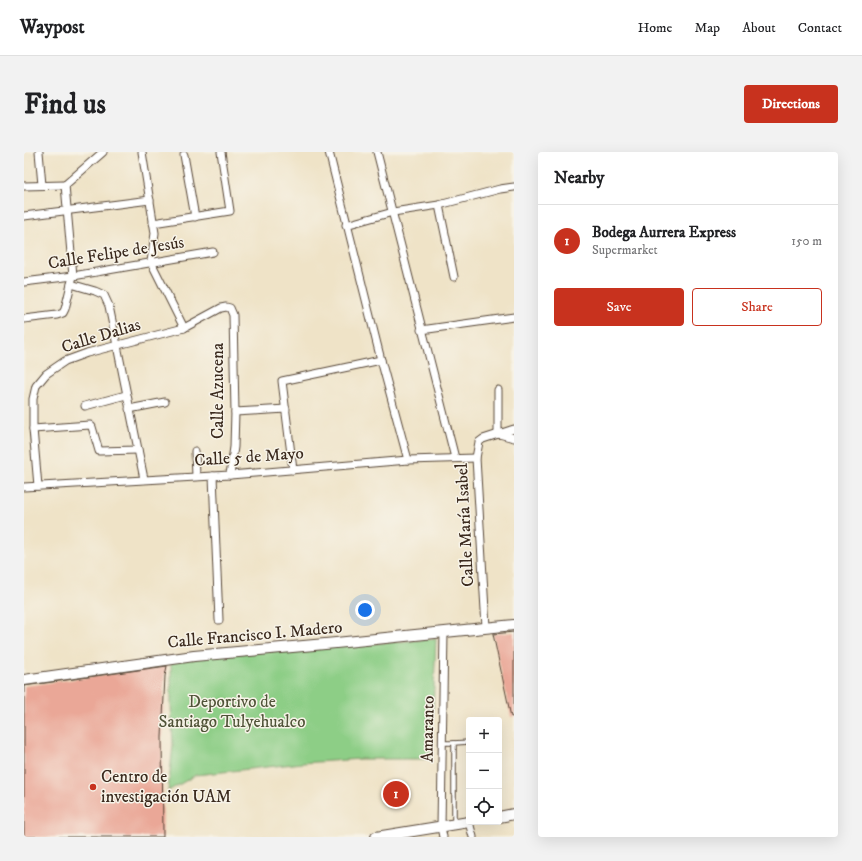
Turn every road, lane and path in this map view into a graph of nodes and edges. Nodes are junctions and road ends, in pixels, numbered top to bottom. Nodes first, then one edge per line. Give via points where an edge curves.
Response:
1 (39, 152) edge
2 (103, 152) edge
3 (142, 152) edge
4 (221, 152) edge
5 (329, 152) edge
6 (376, 152) edge
7 (184, 155) dead end
8 (65, 184) junction
9 (42, 185) junction
10 (24, 186) edge
11 (514, 186) edge
12 (150, 200) junction
13 (439, 206) junction
14 (68, 211) junction
15 (393, 212) junction
16 (24, 216) edge
17 (195, 217) junction
18 (153, 223) junction
19 (346, 225) junction
20 (214, 252) dead end
21 (151, 262) junction
22 (73, 276) junction
23 (454, 277) dead end
24 (24, 282) edge
25 (71, 284) junction
26 (230, 308) joint
27 (514, 317) edge
28 (24, 319) edge
29 (184, 328) junction
30 (421, 330) junction
31 (117, 346) junction
32 (380, 360) junction
33 (498, 390) dead end
34 (126, 395) junction
35 (165, 402) dead end
36 (85, 406) dead end
37 (129, 408) junction
38 (286, 408) junction
39 (235, 412) junction
40 (33, 429) junction
41 (514, 429) edge
42 (498, 434) junction
43 (514, 438) edge
44 (138, 450) junction
45 (195, 451) dead end
46 (455, 458) junction
47 (476, 458) junction
48 (408, 460) junction
49 (293, 470) junction
50 (230, 475) junction
51 (196, 476) junction
52 (213, 476) junction
53 (144, 479) junction
54 (38, 486) junction
55 (24, 487) edge
56 (219, 620) dead end
57 (514, 625) edge
58 (486, 628) junction
59 (444, 632) junction
60 (24, 680) edge
61 (466, 742) edge
62 (443, 743) junction
63 (454, 743) junction
64 (514, 814) edge
65 (502, 816) edge
66 (466, 823) edge
67 (454, 825) junction
68 (470, 825) edge
69 (442, 832) edge
70 (376, 837) edge
71 (473, 837) edge

1 - 9 street
2 - 8 street
3 - 12 street
4 - 17 street via 230,211
5 - 19 street
6 - 15 street
7 - 17 street
8 - 9 street
8 - 14 street
9 - 10 street
11 - 13 street
12 - 14 street
12 - 18 street
13 - 15 street
13 - 23 street
14 - 16 street
14 - 22 street
15 - 19 street
15 - 30 street
17 - 18 street
18 - 21 street via 155,232
19 - 32 street
20 - 21 street, Calle Felipe de Jesús
21 - 22 street, Calle Felipe de Jesús
21 - 29 street
22 - 24 street, Calle Felipe de Jesús
22 - 25 street
25 - 28 street via 62,313
25 - 31 street via 104,295 109,306
26 - 29 street, Calle Dalias via 221,308
26 - 39 street, Calle Azucena via 233,315
27 - 30 street
29 - 31 street, Calle Dalias
30 - 46 street
31 - 34 street
31 - 40 street, Calle Dalias via 64,361 46,374 36,386 33,399
32 - 38 street via 282,381
32 - 48 street
33 - 42 street
34 - 36 street
34 - 37 street
35 - 37 street
37 - 44 street
38 - 39 street
38 - 49 street
39 - 50 street, Calle Azucena
40 - 44 street via 90,425 99,451
40 - 54 street, Calle Dalias
41 - 42 street
42 - 43 street
42 - 47 street, Calle María Isabel via 479,442
44 - 53 street
45 - 51 street
46 - 47 street, Calle 5 de Mayo
46 - 48 street, Calle 5 de Mayo
47 - 58 street, Calle María Isabel
48 - 49 street, Calle 5 de Mayo
49 - 50 street, Calle 5 de Mayo
50 - 52 street, Calle 5 de Mayo
51 - 52 street, Calle 5 de Mayo
51 - 53 street, Calle 5 de Mayo
52 - 56 street
53 - 54 street, Calle 5 de Mayo
54 - 55 street, Calle 5 de Mayo
57 - 58 main road, Calle Francisco I. Madero
58 - 59 main road, Calle Francisco I. Madero
59 - 60 main road, Calle Francisco I. Madero via 194,656
59 - 62 street, Amaranto
61 - 63 lane
62 - 63 lane
62 - 69 street, Amaranto
63 - 67 lane
64 - 65 main road
66 - 67 main road
67 - 69 main road
68 - 71 street
69 - 70 main road

